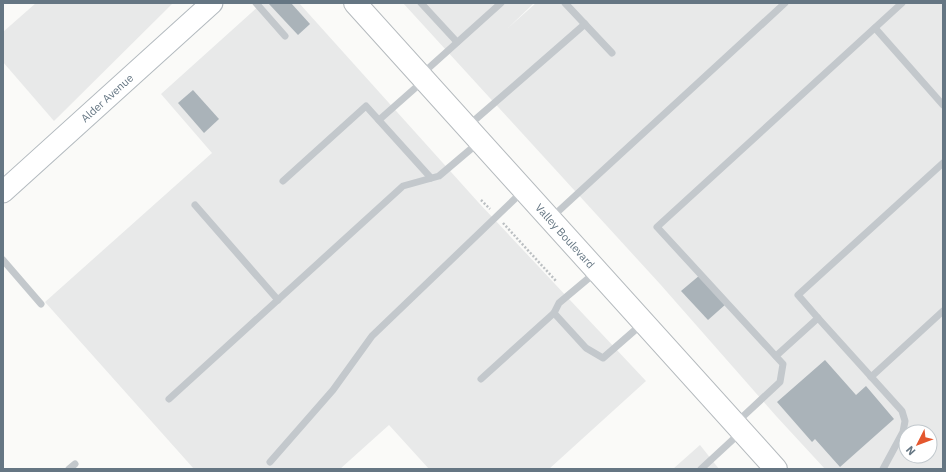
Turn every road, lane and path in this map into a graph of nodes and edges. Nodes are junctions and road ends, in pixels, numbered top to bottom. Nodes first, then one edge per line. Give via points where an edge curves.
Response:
1 (256, 3) edge
2 (355, 3) edge
3 (421, 3) edge
4 (501, 3) edge
5 (565, 3) edge
6 (785, 3) edge
7 (902, 3) edge
8 (205, 7) edge
9 (584, 24) junction
10 (875, 28) junction
11 (284, 36) dead end
12 (456, 42) junction
13 (612, 53) dead end
14 (422, 78) junction
15 (943, 105) edge
16 (379, 120) junction
17 (473, 134) junction
18 (943, 163) edge
19 (431, 178) junction
20 (283, 181) dead end
21 (524, 190) junction
22 (3, 192) edge
23 (481, 200) dead end
24 (195, 205) dead end
25 (496, 216) junction
26 (550, 219) junction
27 (3, 260) edge
28 (597, 271) junction
29 (557, 282) dead end
30 (278, 300) junction
31 (41, 304) dead end
32 (943, 311) edge
33 (554, 313) junction
34 (818, 318) junction
35 (643, 322) junction
36 (776, 356) junction
37 (871, 377) junction
38 (481, 379) dead end
39 (169, 399) dead end
40 (738, 427) junction
41 (270, 462) dead end
42 (701, 469) edge
43 (776, 469) edge
44 (883, 469) edge

1 - 11 lane
2 - 14 main road, Valley Boulevard
3 - 12 lane
4 - 12 lane
5 - 9 lane
6 - 26 lane
7 - 10 lane
8 - 22 main road, Alder Avenue
9 - 13 lane
9 - 17 lane
10 - 15 lane
10 - 36 lane via 657,227
12 - 14 lane
14 - 16 lane
14 - 17 main road, Valley Boulevard
16 - 19 lane
16 - 20 lane via 366,106
17 - 19 lane via 440,176
17 - 21 main road, Valley Boulevard
18 - 34 lane via 798,295
19 - 30 lane via 403,186
21 - 25 lane
21 - 26 main road, Valley Boulevard
23 - 25 path
24 - 30 lane
25 - 29 path
25 - 41 lane via 372,336 333,390
26 - 28 main road, Valley Boulevard
27 - 31 lane
28 - 33 lane via 559,303
28 - 35 main road, Valley Boulevard
30 - 39 lane
32 - 37 lane
33 - 35 lane via 586,348 603,358
33 - 38 lane
34 - 36 lane
34 - 37 lane
35 - 40 main road, Valley Boulevard
36 - 40 lane via 784,364 780,382
37 - 44 lane via 902,411 905,421 903,432
40 - 42 lane
40 - 43 main road, Valley Boulevard

